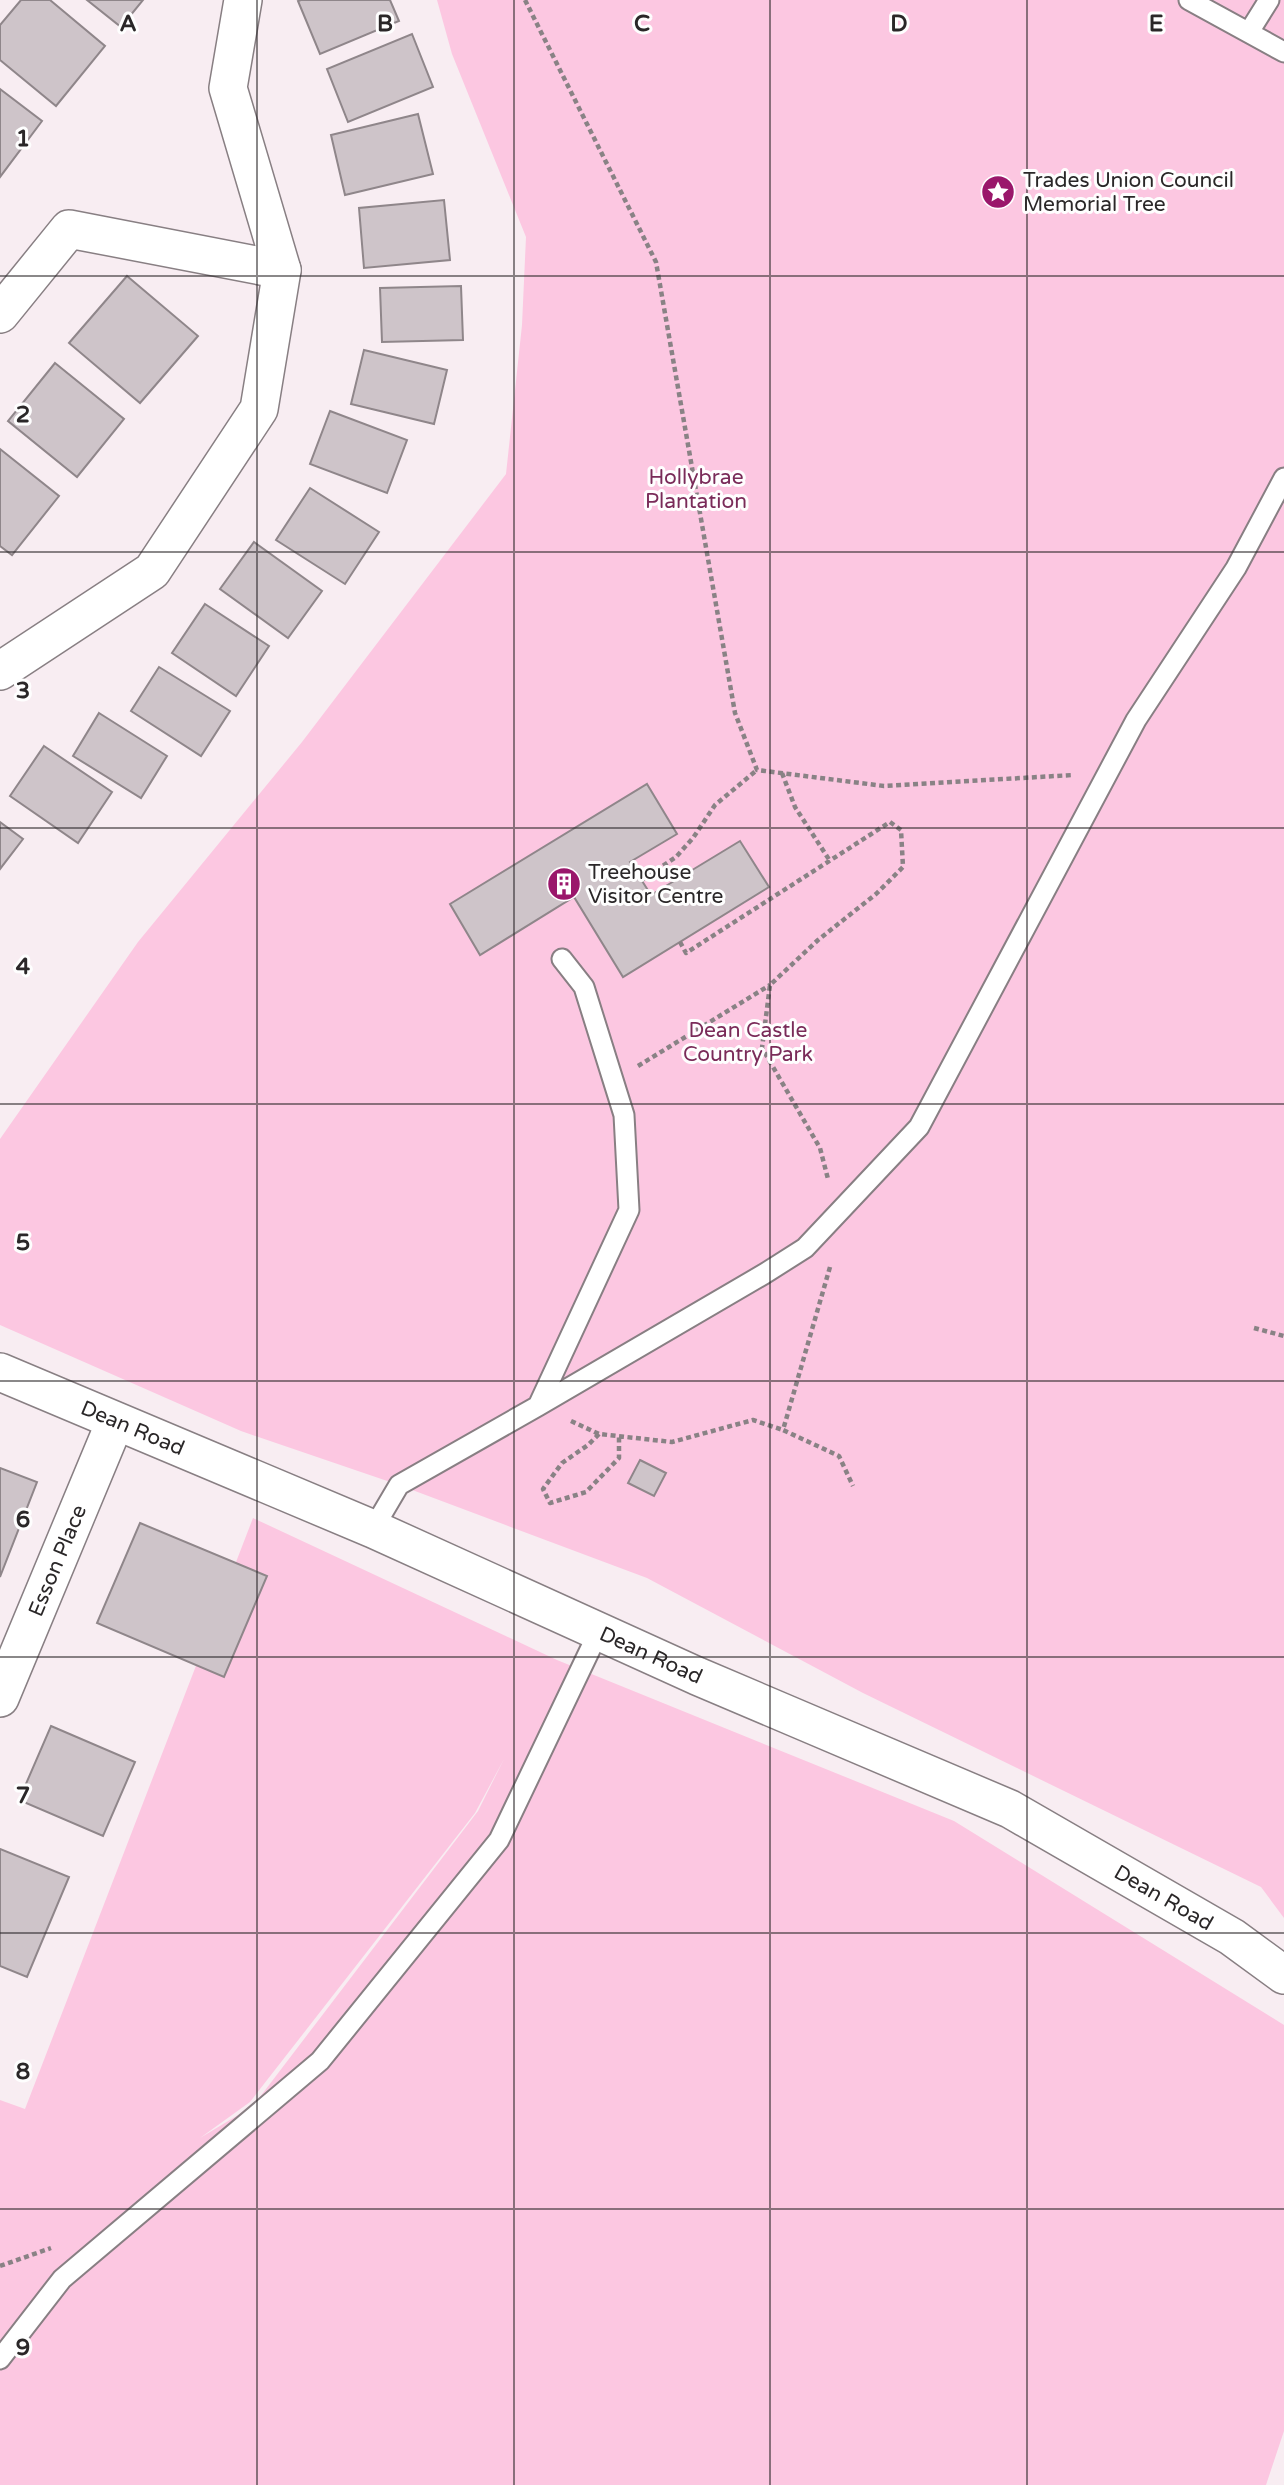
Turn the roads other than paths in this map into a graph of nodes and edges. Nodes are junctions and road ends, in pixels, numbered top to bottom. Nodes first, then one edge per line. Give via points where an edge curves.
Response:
1 (243, 0) edge
2 (1189, 0) edge
3 (1269, 0) edge
4 (1249, 32) junction
5 (1284, 52) edge
6 (282, 270) junction
7 (0, 314) edge
8 (1284, 478) edge
9 (0, 671) edge
10 (562, 959) dead end
11 (0, 1372) edge
12 (538, 1406) junction
13 (115, 1422) junction
14 (373, 1529) junction
15 (599, 1631) junction
16 (0, 1698) edge
17 (1284, 1975) edge
18 (0, 2358) edge

1 - 6 street via 228,89
2 - 4 lane
3 - 4 lane
4 - 5 lane
6 - 7 street via 69,229
6 - 9 street via 259,409 152,571
8 - 12 lane via 1236,568 1136,720 919,1127 805,1248
10 - 12 lane via 584,987 624,1115 629,1210
11 - 13 street, Dean Road
12 - 14 lane via 399,1485
13 - 14 street, Dean Road
13 - 16 street, Esson Place
14 - 15 street, Dean Road
15 - 17 street, Dean Road via 1010,1809 1233,1937
15 - 18 lane via 499,1840 320,2061 62,2279

